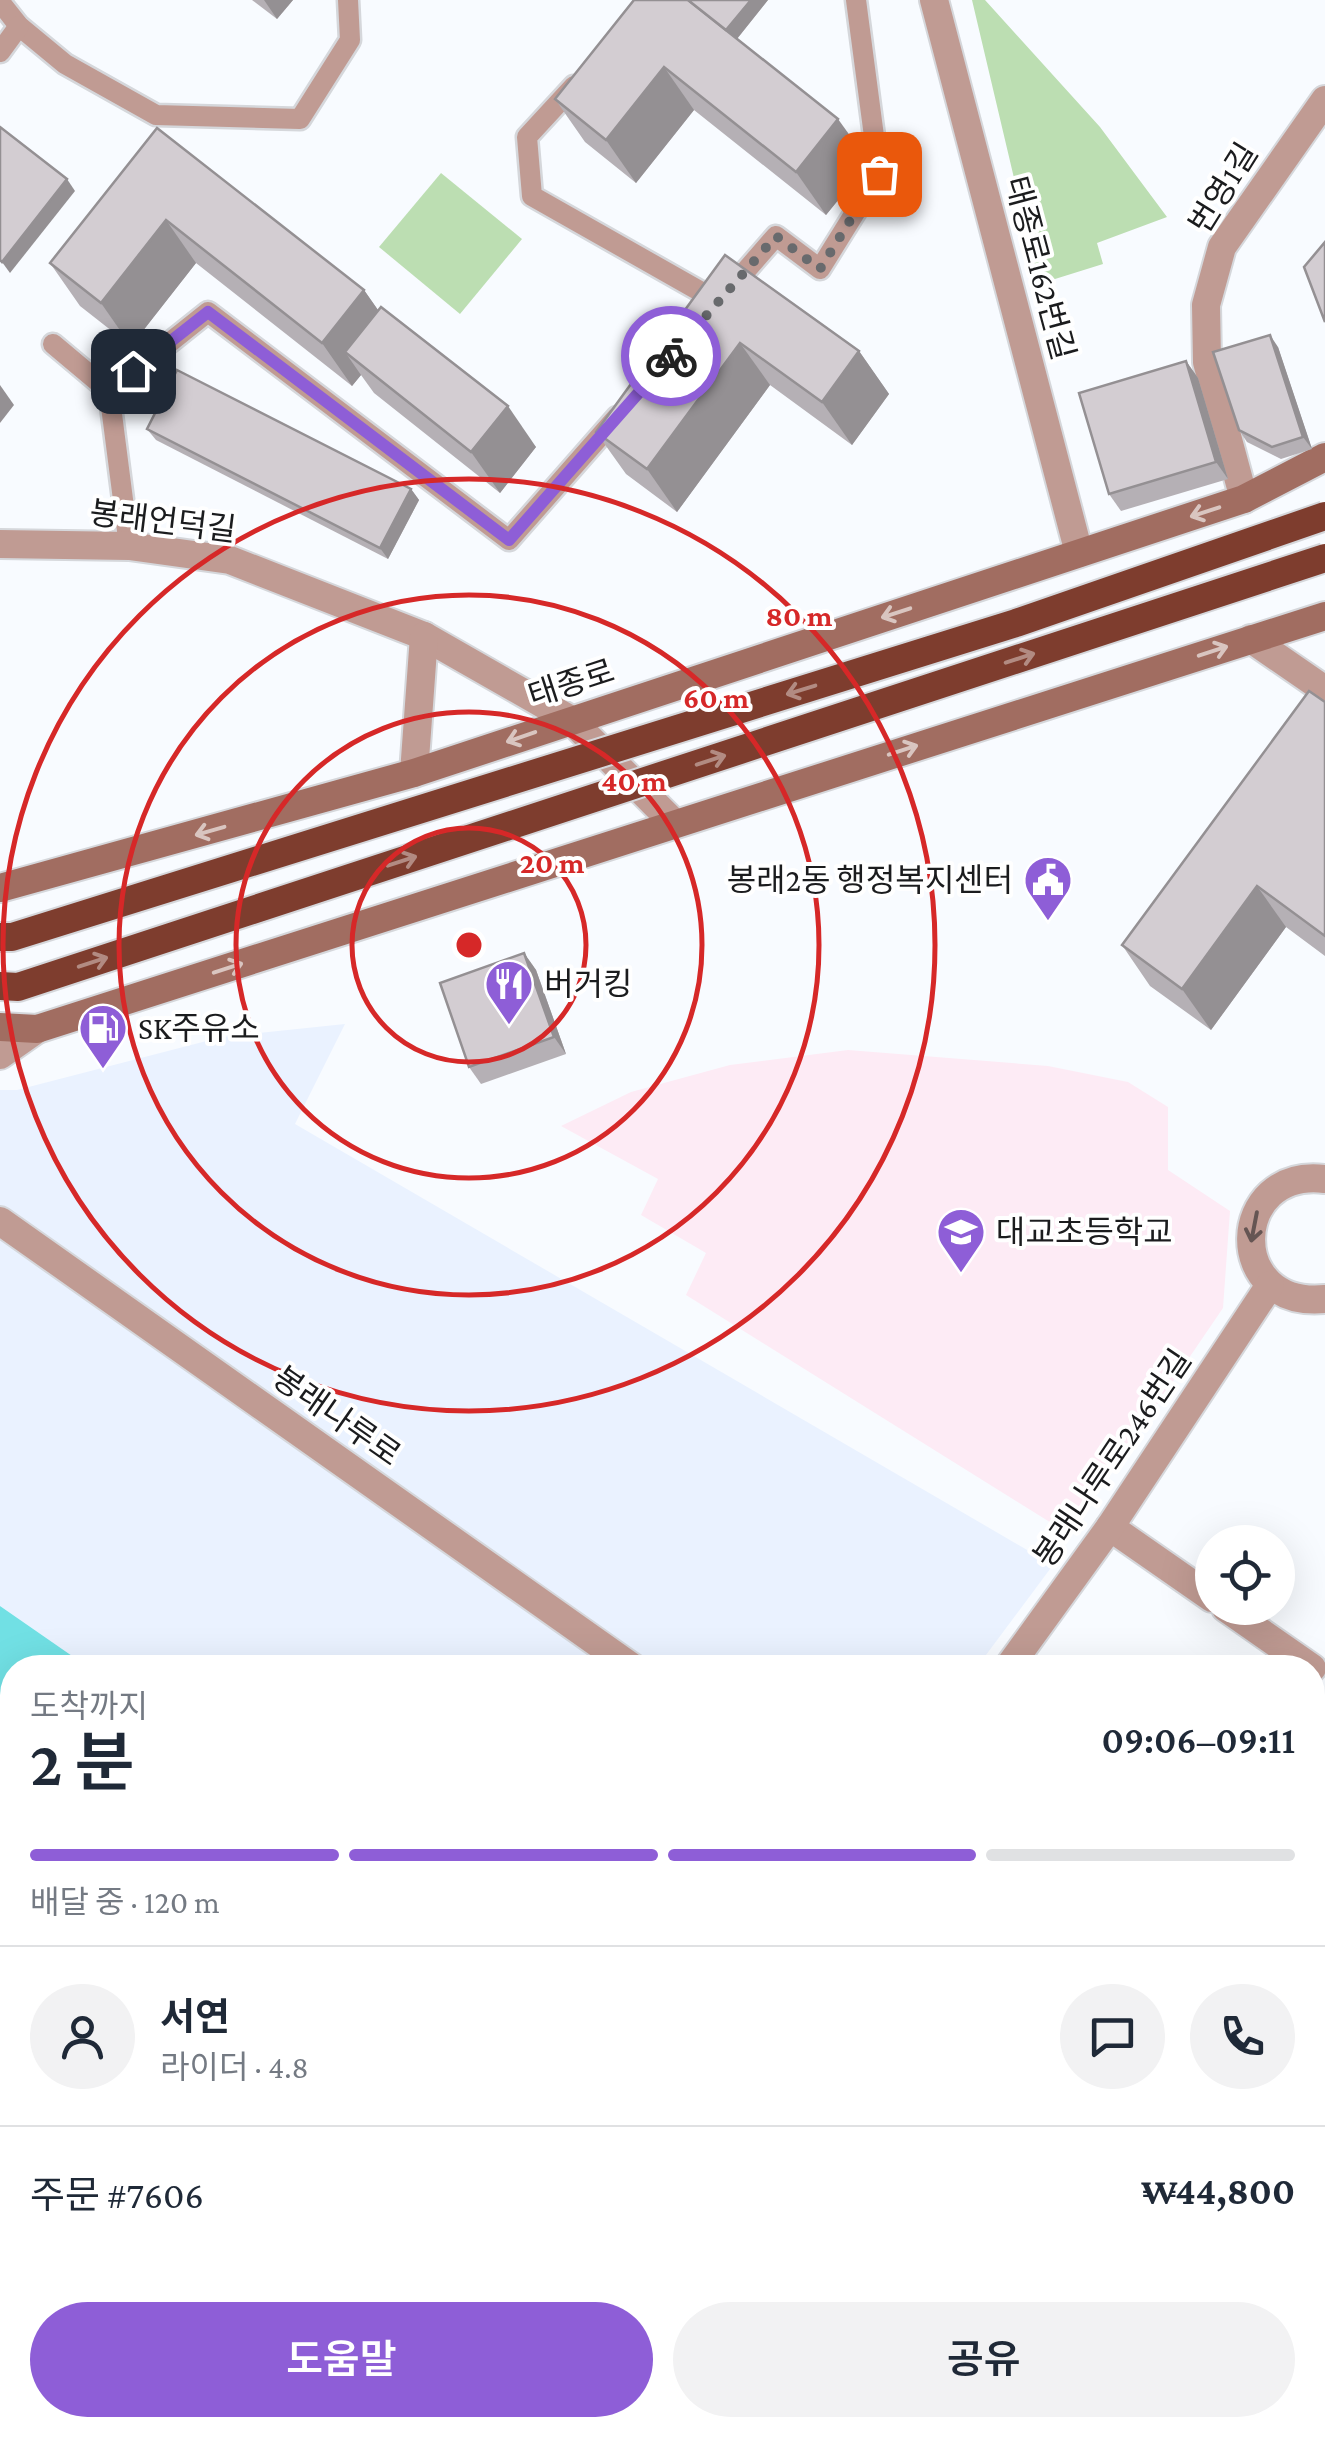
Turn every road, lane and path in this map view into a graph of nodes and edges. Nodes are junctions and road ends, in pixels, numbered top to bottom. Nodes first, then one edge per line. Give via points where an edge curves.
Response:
1 (348, 0) edge
2 (856, 0) edge
3 (934, 0) edge
4 (0, 2) edge
5 (19, 26) junction
6 (0, 52) edge
7 (590, 68) edge
8 (1325, 100) edge
9 (53, 344) dead end
10 (108, 391) junction
11 (627, 406) edge
12 (1325, 457) edge
13 (1244, 499) junction
14 (1325, 516) edge
15 (0, 544) edge
16 (129, 546) junction
17 (1079, 554) junction
18 (1325, 558) edge
19 (1325, 616) edge
20 (424, 636) junction
21 (1251, 639) junction
22 (1325, 690) edge
23 (570, 720) junction
24 (414, 773) junction
25 (674, 823) junction
26 (0, 888) edge
27 (0, 938) edge
28 (0, 986) edge
29 (0, 1027) edge
30 (37, 1030) junction
31 (0, 1055) edge
32 (1325, 1180) edge
33 (0, 1221) edge
34 (1270, 1285) junction
35 (1325, 1299) edge
36 (1110, 1527) junction
37 (1195, 1586) edge
38 (1250, 1625) edge
39 (615, 1655) edge
40 (1017, 1655) edge
41 (1293, 1655) edge

1 - 5 lane via 350,40 300,119 156,114 65,64
2 - 7 lane via 879,174 820,269 776,236 712,309 532,196 527,137
3 - 17 street, 태종로162번길
4 - 5 lane
5 - 6 lane
8 - 13 street, 번영1길 via 1222,247 1206,305 1208,362
9 - 10 lane
10 - 11 lane via 208,312 509,540
10 - 16 lane
12 - 13 main road, 태종로
13 -> 17 main road, 태종로
14 -> 27 highway, bridge via 997,629
15 - 16 street, 봉래언덕길
16 - 20 street, 봉래언덕길 via 230,560
17 -> 23 main road, 태종로
28 -> 18 highway, bridge via 18,987
19 - 21 main road
20 - 23 street, 봉래언덕길
20 - 24 street
21 - 22 street
25 -> 21 main road
23 -> 24 main road, 태종로
23 - 25 street, 봉래언덕길
24 -> 26 main road, 태종로
30 -> 25 main road
29 - 30 main road
30 - 31 street
32 -> 34 street via 1284,1185 1256,1212 1251,1251
33 - 39 street, 봉래나루로
34 - 35 street via 1289,1296
34 - 36 street, 봉래나루로246번길
36 - 37 street
36 - 40 street, 봉래나루로246번길
38 - 41 street

